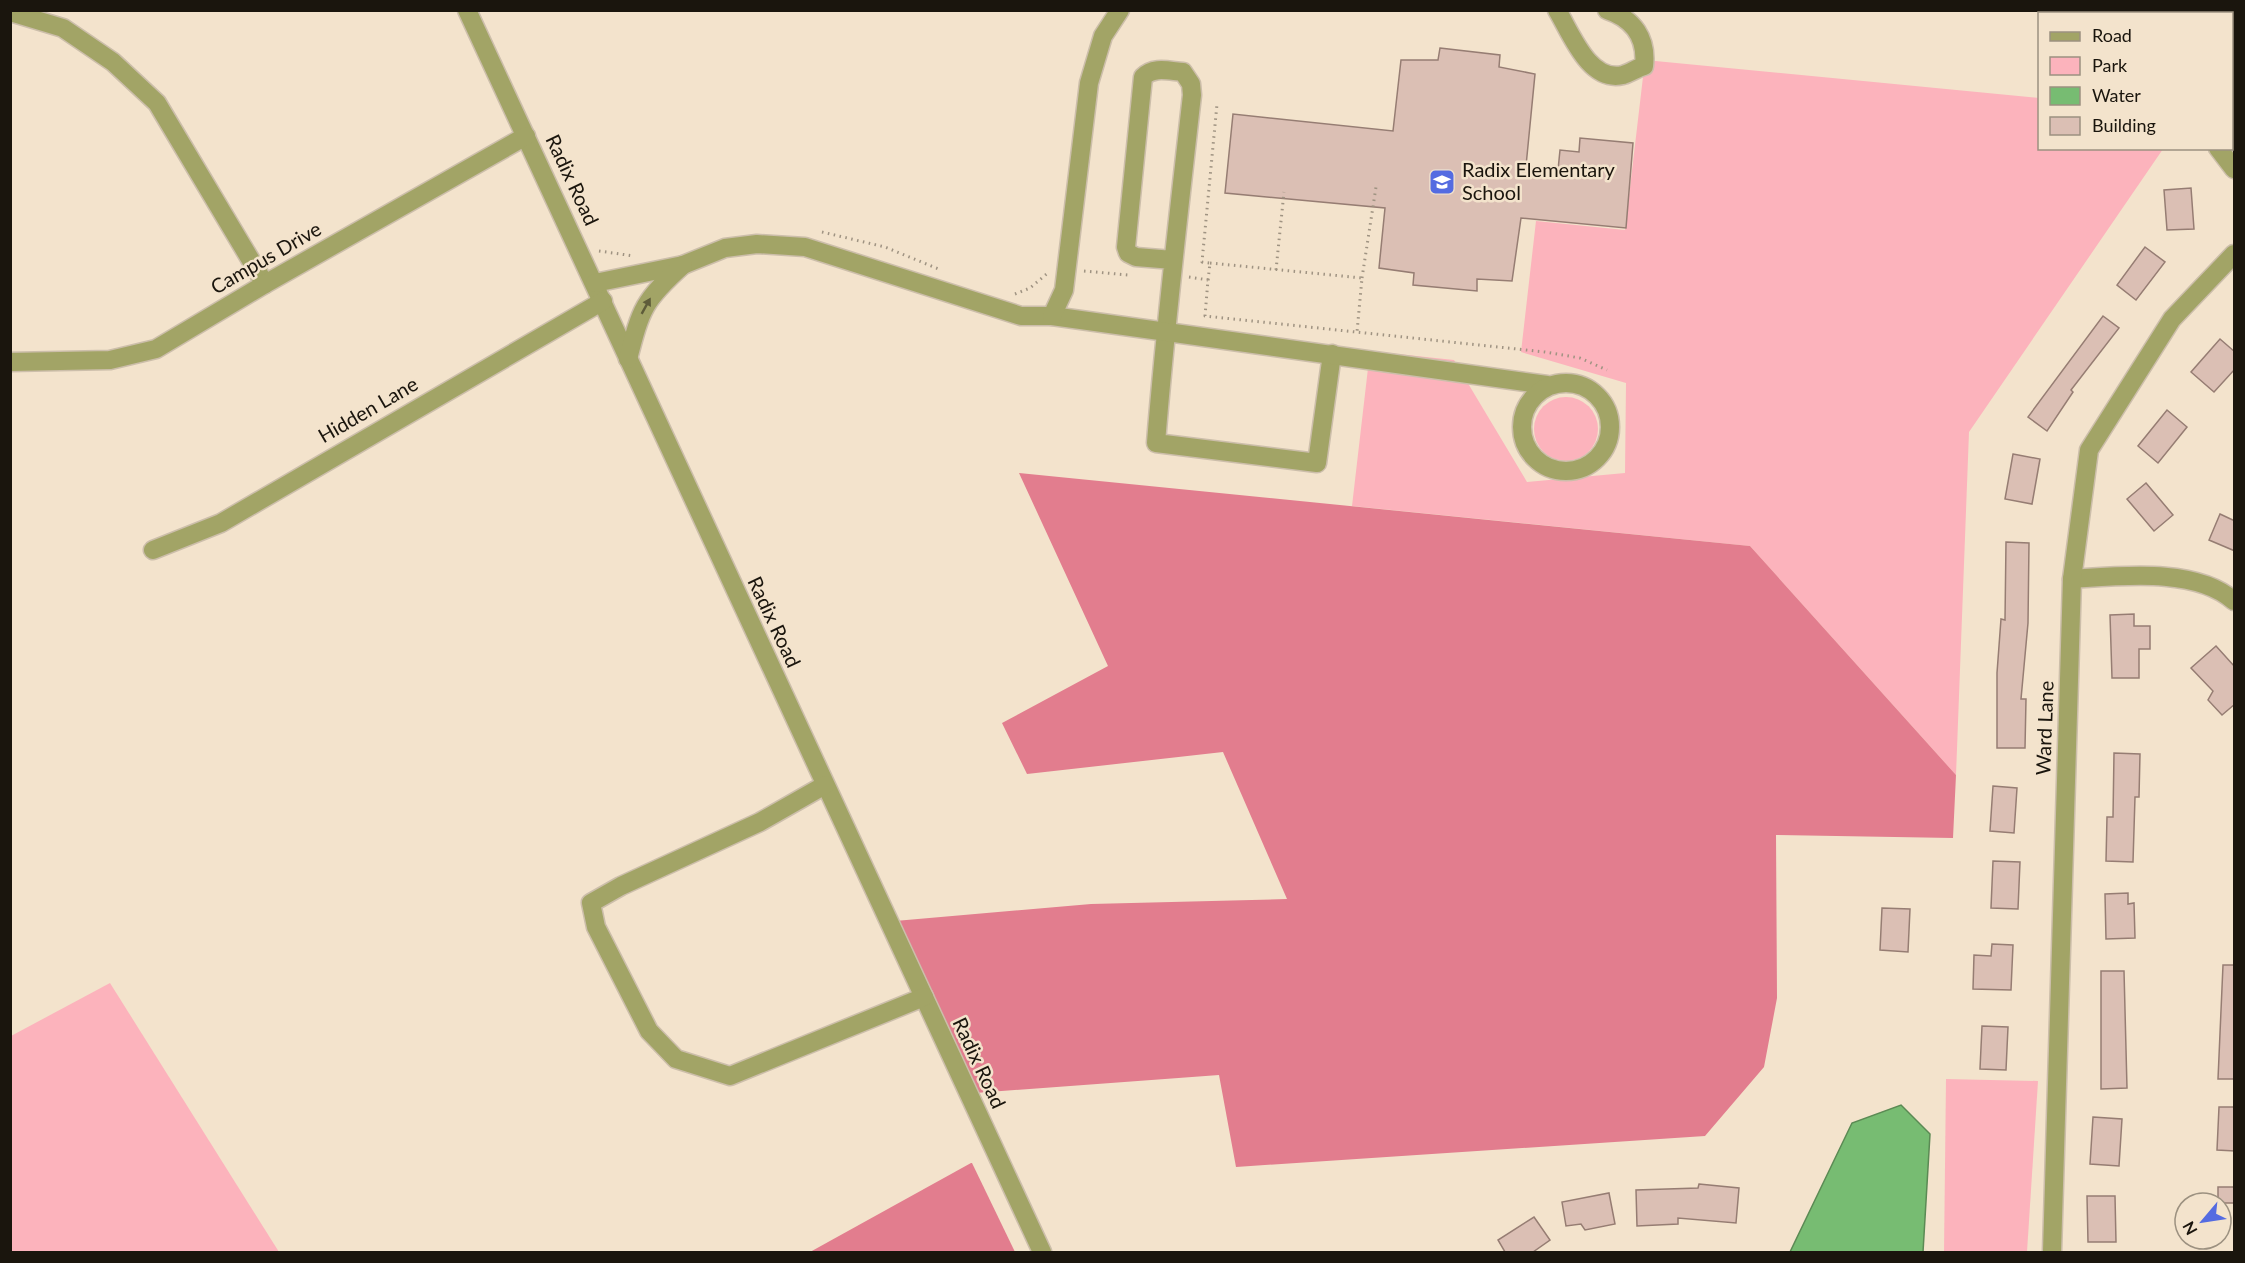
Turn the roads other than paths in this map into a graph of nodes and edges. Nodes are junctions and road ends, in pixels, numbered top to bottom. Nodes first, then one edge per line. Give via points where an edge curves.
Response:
1 (467, 10) edge
2 (1120, 10) edge
3 (1557, 10) edge
4 (1607, 10) edge
5 (10, 12) edge
6 (526, 136) junction
7 (2220, 150) edge
8 (2235, 169) edge
9 (2235, 254) edge
10 (684, 265) junction
11 (1177, 268) junction
12 (595, 283) junction
13 (265, 284) junction
14 (603, 301) junction
15 (1052, 316) junction
16 (1164, 330) junction
17 (1332, 354) junction
18 (628, 359) junction
19 (10, 362) edge
20 (1547, 385) junction
21 (153, 550) dead end
22 (2072, 579) junction
23 (2235, 601) edge
24 (825, 785) junction
25 (924, 997) junction
26 (1042, 1252) edge
27 (2052, 1252) edge

1 - 6 street, Radix Road
2 - 15 street via 1103,36 1089,83 1064,290
3 - 4 street via 1580,51 1594,67 1606,76 1624,75 1644,66 1644,44 1636,28
5 - 13 street via 63,28 113,62 157,103
6 - 12 street, Radix Road
6 - 13 street, Campus Drive
7 - 8 street
9 - 22 street, Ward Lane via 2172,319 2089,450
10 - 12 street
10 - 15 street via 725,248 757,244 805,247 1001,311 1021,316
18 -> 10 street via 647,301
11 - 11 street via 1191,84 1183,72 1156,70 1143,77 1126,247 1128,254
11 - 16 street
12 - 14 street, Radix Road
13 - 19 street, Campus Drive via 156,349 110,360
14 - 18 street, Radix Road
14 - 21 street, Hidden Lane via 221,523
15 - 16 street
16 - 17 street
16 - 17 street via 1156,443 1317,463
17 - 20 street
18 - 24 street, Radix Road
20 - 20 street via 1570,381 1594,391 1609,412 1610,438 1597,460 1575,472 1549,469 1528,453 1520,429 1526,404
22 - 23 street via 2170,575 2226,594
22 - 27 street, Ward Lane
24 - 25 street, Radix Road
24 - 25 street via 760,822 591,903 596,927 649,1031 676,1059 730,1076
25 - 26 street, Radix Road

